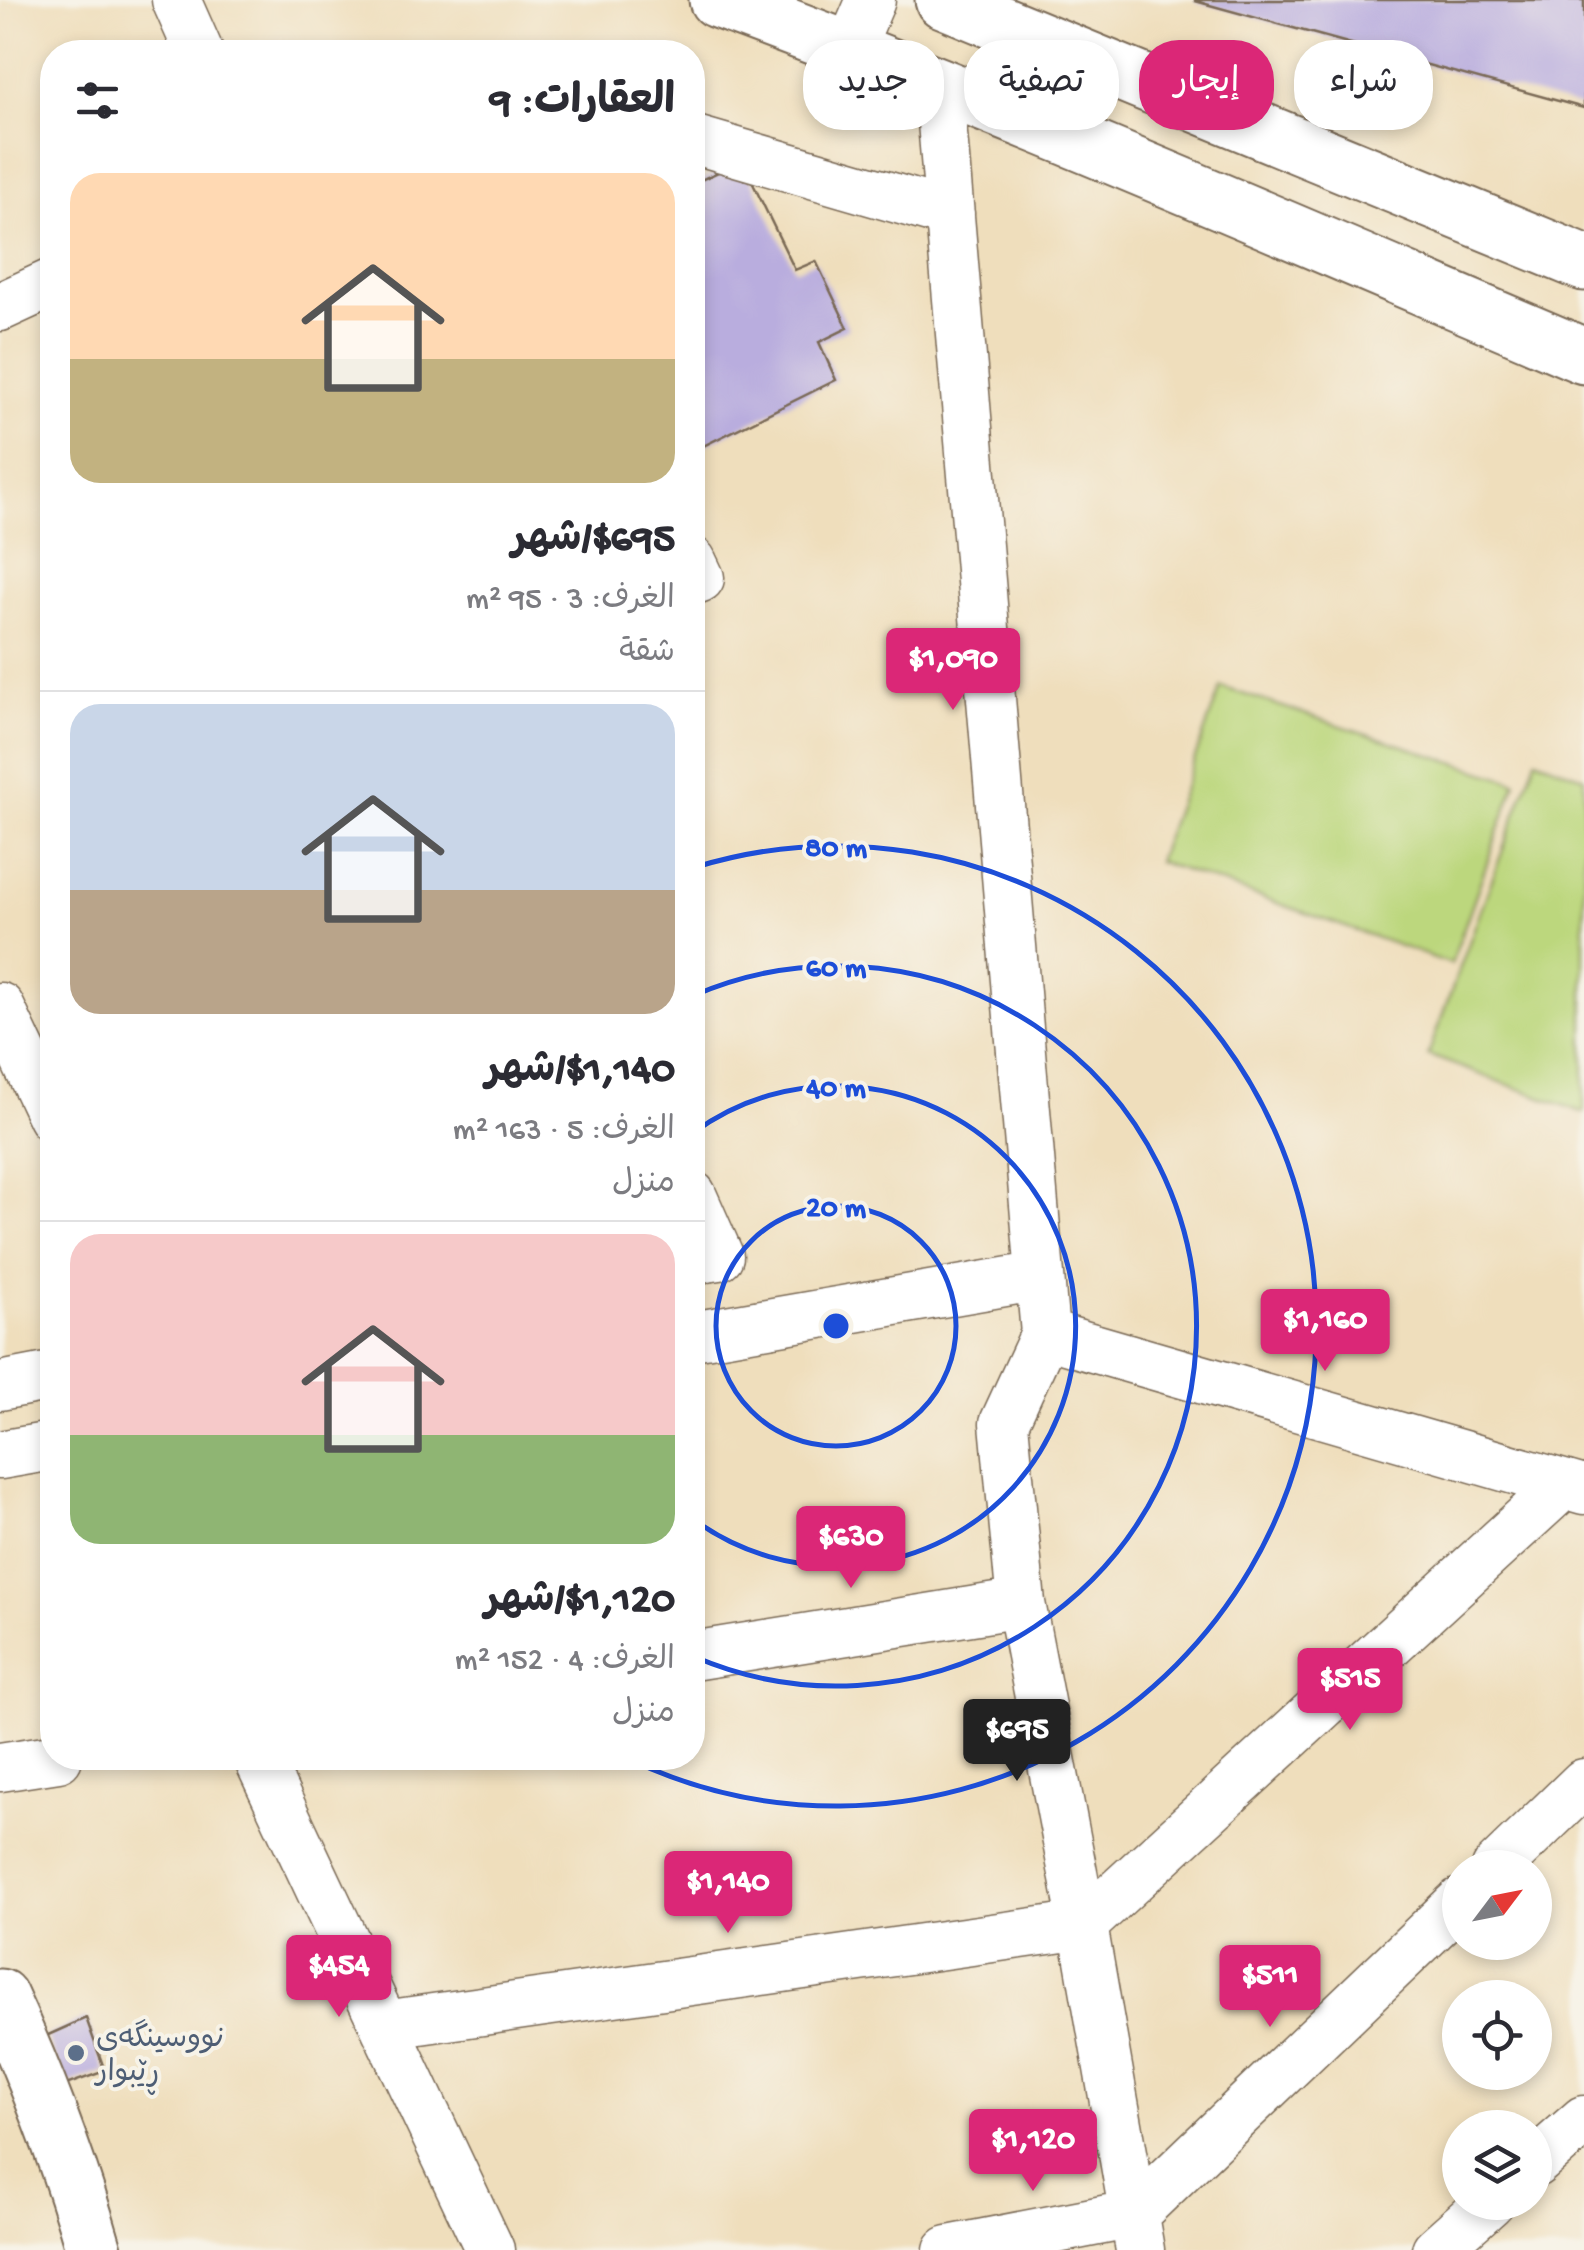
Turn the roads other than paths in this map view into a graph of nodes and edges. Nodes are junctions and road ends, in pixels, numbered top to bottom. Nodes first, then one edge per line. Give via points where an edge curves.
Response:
1 (176, 0) edge
2 (717, 0) edge
3 (871, 0) edge
4 (943, 0) edge
5 (194, 40) edge
6 (826, 40) edge
7 (854, 40) edge
8 (944, 88) edge
9 (943, 130) edge
10 (705, 142) edge
11 (950, 214) junction
12 (1584, 262) edge
13 (40, 289) edge
14 (0, 307) edge
15 (1584, 356) edge
16 (0, 1007) edge
17 (40, 1092) edge
18 (705, 1224) edge
19 (705, 1258) edge
20 (1040, 1276) junction
21 (705, 1334) edge
22 (1045, 1334) junction
23 (40, 1378) edge
24 (0, 1386) edge
25 (40, 1448) edge
26 (0, 1455) edge
27 (1574, 1487) edge
28 (1021, 1603) junction
29 (705, 1654) edge
30 (40, 1760) edge
31 (0, 1766) edge
32 (264, 1770) edge
33 (1584, 1783) edge
34 (1515, 1850) edge
35 (1442, 1920) edge
36 (1084, 1925) junction
37 (0, 1998) edge
38 (384, 2025) junction
39 (1584, 2120) edge
40 (1552, 2148) edge
41 (1470, 2220) edge
42 (1137, 2232) edge
43 (93, 2250) edge
44 (490, 2250) edge
45 (948, 2250) edge
46 (1436, 2250) edge

1 - 5 street
2 - 6 street
3 - 7 street
4 - 12 street
8 - 15 street
9 - 11 street
10 - 11 street
11 - 20 street
13 - 14 street
16 - 17 street
18 - 19 street via 719,1256
20 - 21 street
20 - 22 street
22 - 27 street
22 - 28 street via 1004,1422
23 - 24 street
25 - 26 street
27 - 36 street
28 - 29 street
28 - 36 street
30 - 31 street
32 - 38 street
33 - 34 street
35 - 42 street
36 - 38 street
36 - 42 street
37 - 43 street via 53,2120
38 - 44 street
39 - 40 street
41 - 46 street
42 - 45 street

